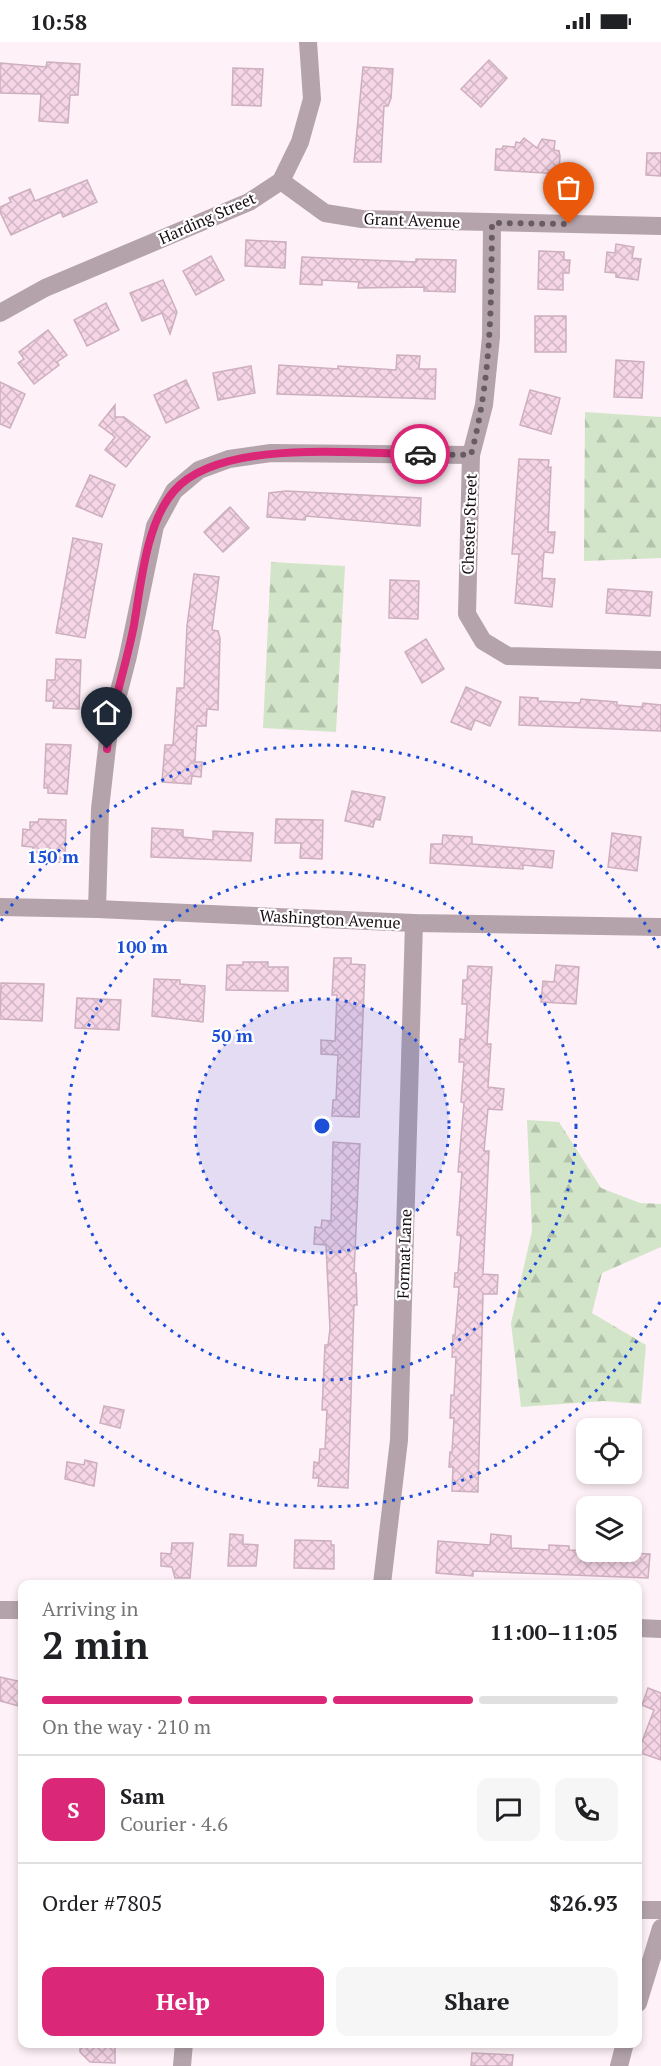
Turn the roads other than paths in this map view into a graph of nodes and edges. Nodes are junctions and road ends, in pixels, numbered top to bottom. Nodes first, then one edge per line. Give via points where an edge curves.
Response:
1 (308, 42) edge
2 (281, 181) junction
3 (492, 223) junction
4 (661, 226) edge
5 (0, 313) edge
6 (471, 455) junction
7 (661, 660) edge
8 (0, 907) edge
9 (97, 909) junction
10 (414, 923) junction
11 (661, 927) edge
12 (382, 1580) edge
13 (0, 1610) edge
14 (18, 1610) edge
15 (642, 1628) edge
16 (661, 1629) edge
17 (642, 1910) edge
18 (661, 1910) edge
19 (661, 1928) edge
20 (642, 1990) edge
21 (184, 2048) edge
22 (624, 2048) edge
23 (182, 2066) edge
24 (619, 2066) edge

1 - 2 street via 312,99 300,142
2 - 3 street, Grant Avenue via 325,213 362,219
2 - 5 street, Harding Street via 249,202 45,288
3 - 4 street, Grant Avenue
3 - 6 street, Chester Street via 491,337 484,405
6 - 7 street, Chester Street via 467,614 483,641 508,656
6 - 9 street via 271,453 229,459 199,470 174,491 155,526 109,730 100,808
8 - 9 street, Washington Avenue
9 - 10 street, Washington Avenue
10 - 11 street, Washington Avenue
10 - 12 street, Format Lane via 399,1440
13 - 14 street
15 - 16 street
17 - 18 street
19 - 20 street
21 - 23 street
22 - 24 street

